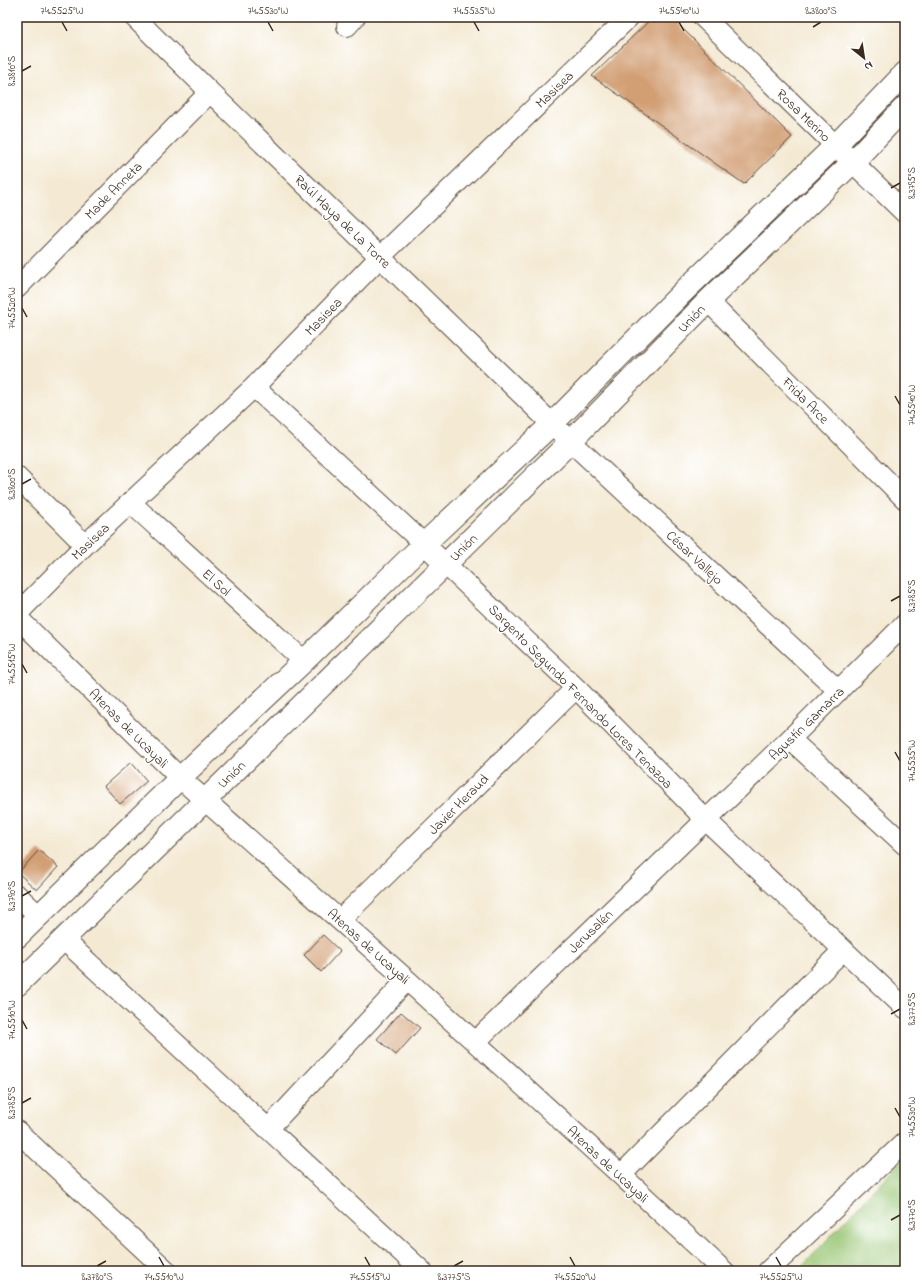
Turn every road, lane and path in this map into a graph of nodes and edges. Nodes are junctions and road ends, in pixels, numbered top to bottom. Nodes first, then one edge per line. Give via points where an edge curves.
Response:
1 (134, 17) edge
2 (629, 17) edge
3 (703, 17) edge
4 (905, 73) edge
5 (210, 92) junction
6 (905, 107) edge
7 (836, 145) junction
8 (853, 162) junction
9 (905, 213) edge
10 (380, 257) junction
11 (17, 288) edge
12 (708, 301) junction
13 (254, 387) junction
14 (552, 424) junction
15 (570, 441) junction
16 (17, 477) edge
17 (905, 499) edge
18 (131, 503) junction
19 (424, 544) junction
20 (85, 545) junction
21 (446, 564) junction
22 (17, 616) edge
23 (905, 624) edge
24 (304, 661) junction
25 (576, 688) junction
26 (839, 691) junction
27 (790, 739) junction
28 (180, 778) junction
29 (204, 800) junction
30 (706, 820) junction
31 (905, 846) edge
32 (17, 895) edge
33 (39, 916) junction
34 (340, 920) junction
35 (17, 937) edge
36 (63, 939) junction
37 (843, 950) junction
38 (407, 980) junction
39 (17, 985) edge
40 (905, 1008) edge
41 (475, 1042) junction
42 (268, 1129) junction
43 (17, 1131) edge
44 (905, 1142) edge
45 (621, 1175) junction
46 (167, 1271) edge
47 (422, 1271) edge
48 (724, 1271) edge
49 (768, 1271) edge

1 - 5 street, Raúl Haya de La Torre
2 - 10 street, Masisea
3 - 7 street, Rosa Merino
4 - 7 main road, Unión
5 - 10 street, Raúl Haya de La Torre
5 - 11 street, Made Anneta
6 - 8 main road, Unión
7 - 8 street, Rosa Merino
7 - 14 main road, Unión via 682,293
8 - 9 street, Rosa Merino
8 - 12 main road, Unión
10 - 13 street, Masisea
10 - 14 street, Raúl Haya de La Torre
12 - 15 main road, Unión
12 - 17 street, Frida Arce
13 - 18 street, Masisea
13 - 19 street, Sargento Segundo Fernando Lores Tenazoa
14 - 15 street, César Vallejo
14 - 19 main road, Unión
15 - 21 main road, Unión
15 - 26 street, César Vallejo
16 - 20 street
18 - 20 street, Masisea
18 - 24 street, El Sol
19 - 21 street, Sargento Segundo Fernando Lores Tenazoa
19 - 24 main road, Unión
20 - 22 street, Masisea
21 - 25 street, Sargento Segundo Fernando Lores Tenazoa
21 - 29 main road, Unión
22 - 28 street, Atenas de Ucayali
23 - 26 street, Agustín Gamarra
24 - 28 main road, Unión
25 - 30 street, Sargento Segundo Fernando Lores Tenazoa
25 - 34 street, Javier Heraud
26 - 27 street, Agustín Gamarra
27 - 30 street, Agustín Gamarra
27 - 31 street
28 - 29 street, Atenas de Ucayali
28 - 33 main road, Unión
29 - 34 street, Atenas de Ucayali
29 - 36 main road, Unión
30 - 37 street, Sargento Segundo Fernando Lores Tenazoa
30 - 41 street, Jerusalén
32 - 33 street
33 - 35 main road, Unión
34 - 38 street, Atenas de Ucayali
36 - 39 main road, Unión
36 - 42 street
37 - 40 street, Sargento Segundo Fernando Lores Tenazoa
37 - 45 street
38 - 41 street, Atenas de Ucayali
38 - 42 street
41 - 45 street, Atenas de Ucayali
42 - 47 street
43 - 46 street
44 - 49 street
45 - 48 street, Atenas de Ucayali

